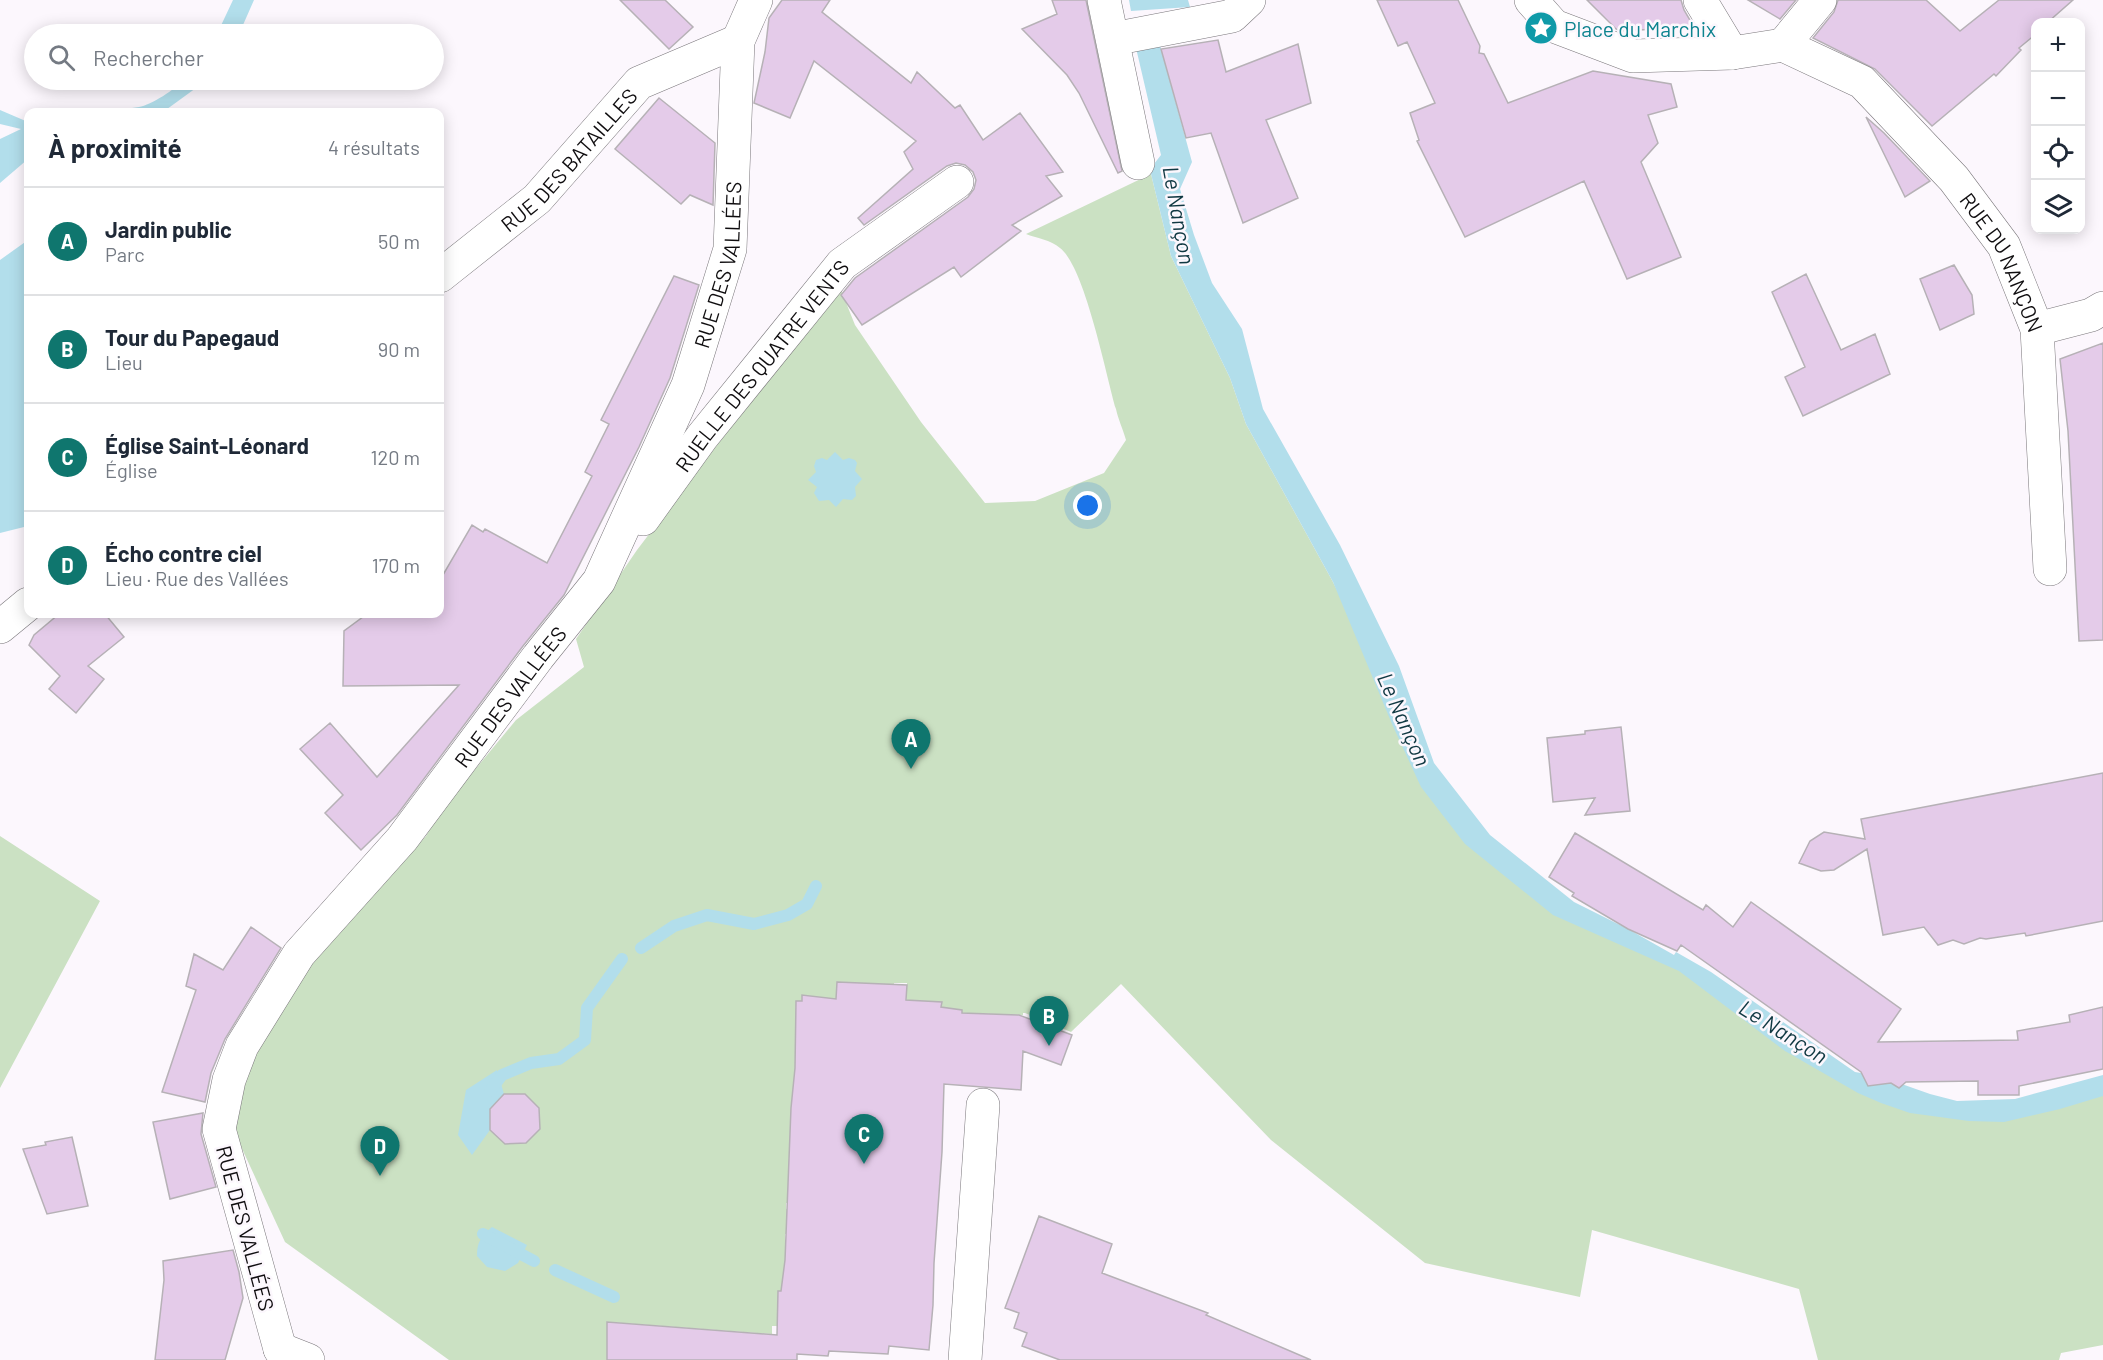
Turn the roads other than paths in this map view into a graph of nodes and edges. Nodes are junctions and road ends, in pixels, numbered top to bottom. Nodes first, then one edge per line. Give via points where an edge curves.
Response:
1 (756, 0) edge
2 (1104, 0) edge
3 (1249, 0) edge
4 (1531, 0) edge
5 (1700, 0) edge
6 (1820, 0) edge
7 (1121, 37) junction
8 (738, 41) junction
9 (1783, 45) junction
10 (1732, 53) junction
11 (1138, 162) dead end
12 (957, 182) dead end
13 (444, 273) edge
14 (2103, 308) edge
15 (2037, 328) junction
16 (2050, 569) dead end
17 (598, 581) junction
18 (24, 607) edge
19 (0, 627) edge
20 (983, 1105) dead end
21 (288, 1356) edge
22 (965, 1360) edge

1 - 8 street, RUE DES VALLÉES
2 - 7 street
3 - 7 street via 1233,16
4 - 10 street via 1554,26 1633,56
5 - 10 street
6 - 9 street
7 - 11 street
8 - 13 street, RUE DES BATAILLES via 639,83 537,199
8 - 17 street, RUE DES VALLÉES via 730,249 688,385
9 - 10 street
9 - 15 street, RUE DU NANÇON via 1862,82 1954,179 2004,246
12 - 17 street, RUELLE DES QUATRE VENTS via 842,264 702,437
14 - 15 street via 2091,315
15 - 16 street, RUE DU NANÇON
17 - 21 street, RUE DES VALLÉES via 402,838 299,954 242,1046 229,1080 219,1129
18 - 19 street
20 - 22 street

